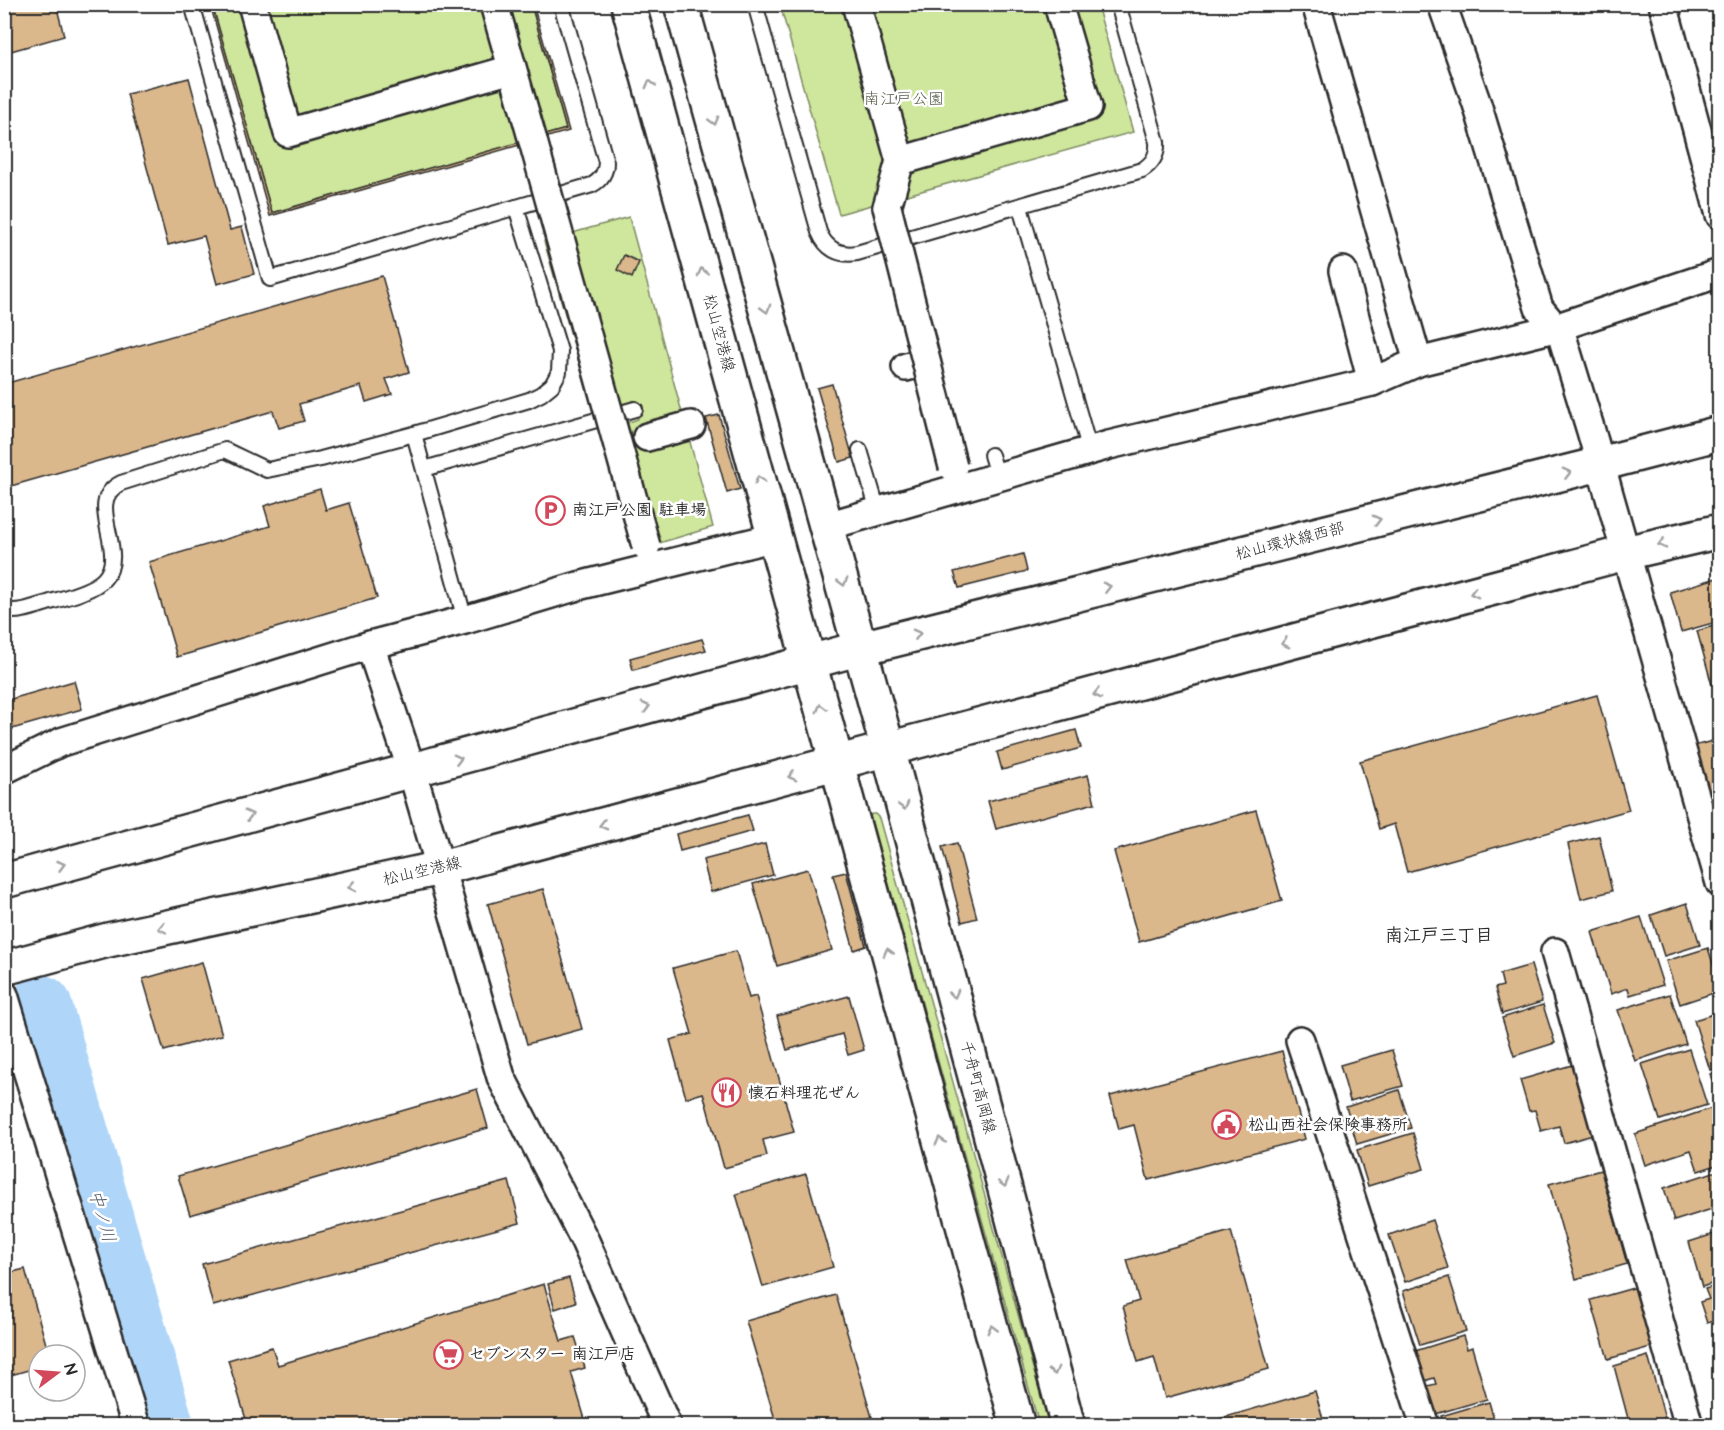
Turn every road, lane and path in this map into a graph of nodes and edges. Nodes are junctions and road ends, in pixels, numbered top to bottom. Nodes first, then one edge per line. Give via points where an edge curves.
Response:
1 (192, 4) edge
2 (252, 4) edge
3 (494, 4) edge
4 (561, 4) edge
5 (628, 4) edge
6 (681, 4) edge
7 (755, 4) edge
8 (856, 4) edge
9 (1058, 4) edge
10 (1118, 4) edge
11 (1316, 4) edge
12 (1442, 4) edge
13 (1664, 4) edge
14 (512, 69) junction
15 (900, 161) junction
16 (516, 207) junction
17 (1020, 207) junction
18 (1719, 215) edge
19 (1343, 271) dead end
20 (1719, 273) edge
21 (1555, 328) junction
22 (1418, 362) junction
23 (1372, 382) junction
24 (635, 409) dead end
25 (691, 425) dead end
26 (1719, 433) edge
27 (414, 434) junction
28 (629, 443) junction
29 (860, 450) dead end
30 (1090, 451) junction
31 (1600, 465) junction
32 (424, 469) junction
33 (956, 478) junction
34 (878, 511) junction
35 (827, 526) junction
36 (1719, 531) edge
37 (775, 537) junction
38 (1626, 553) junction
39 (649, 557) junction
40 (4, 610) edge
41 (465, 620) junction
42 (370, 645) junction
43 (861, 648) junction
44 (809, 662) junction
45 (888, 749) junction
46 (837, 764) junction
47 (4, 770) edge
48 (412, 771) junction
49 (441, 868) junction
50 (1718, 872) edge
51 (4, 881) edge
52 (1555, 952) dead end
53 (4, 968) edge
54 (4, 995) edge
55 (1300, 1040) dead end
56 (136, 1425) edge
57 (667, 1425) edge
58 (1018, 1425) edge
59 (1068, 1425) edge
60 (1425, 1425) edge
61 (1689, 1425) edge

1 - 16 lane via 270,279
2 - 14 street via 288,133
3 - 14 street
4 - 16 lane via 605,169 601,179 592,185
37 -> 5 main road, 松山空港線
6 -> 35 main road
7 - 17 lane via 819,232 830,248 843,254 857,253
8 - 15 street
9 - 15 street via 1089,108
10 - 17 lane via 1157,142 1154,160 1142,170
11 - 22 street
12 - 21 street via 1539,308
13 - 18 street
14 - 28 street, bridge
15 - 33 street, bridge via 887,207 916,364
16 - 27 lane via 560,351 559,372 547,390 535,398
17 - 30 lane
19 - 23 street
20 - 21 street
21 - 22 street
21 - 31 street via 1562,336
22 - 23 street
23 - 30 street
24 - 32 lane
25 - 28 street
26 - 31 main road, 松山環状線西部
27 - 32 lane
27 - 40 lane via 267,470 225,450 118,484 107,494 105,504 113,554 106,578 58,600
28 - 39 street, bridge
29 - 34 lane
30 - 33 street via 994,466
31 - 38 street
43 -> 31 main road, 松山環状線西部
32 - 41 lane
33 - 34 street
34 - 35 street
35 -> 43 main road
36 -> 38 main road
37 - 39 street
37 - 44 main road, 松山空港線
38 -> 45 main road
38 - 50 street
39 - 41 street via 578,586
41 - 42 street
42 - 47 street via 61,742
42 - 48 street
43 - 44 main road
43 - 45 main road
46 -> 44 main road, 松山空港線
48 -> 44 main road
45 - 46 main road, 松山空港線
45 -> 59 main road, 千舟町高岡線
46 -> 49 main road, 松山空港線
58 -> 46 main road
48 - 49 street
51 -> 48 main road
49 -> 53 main road, 松山空港線 via 108,940
49 - 57 street via 501,1077 585,1241
52 - 61 street
54 - 56 street
55 - 60 street

